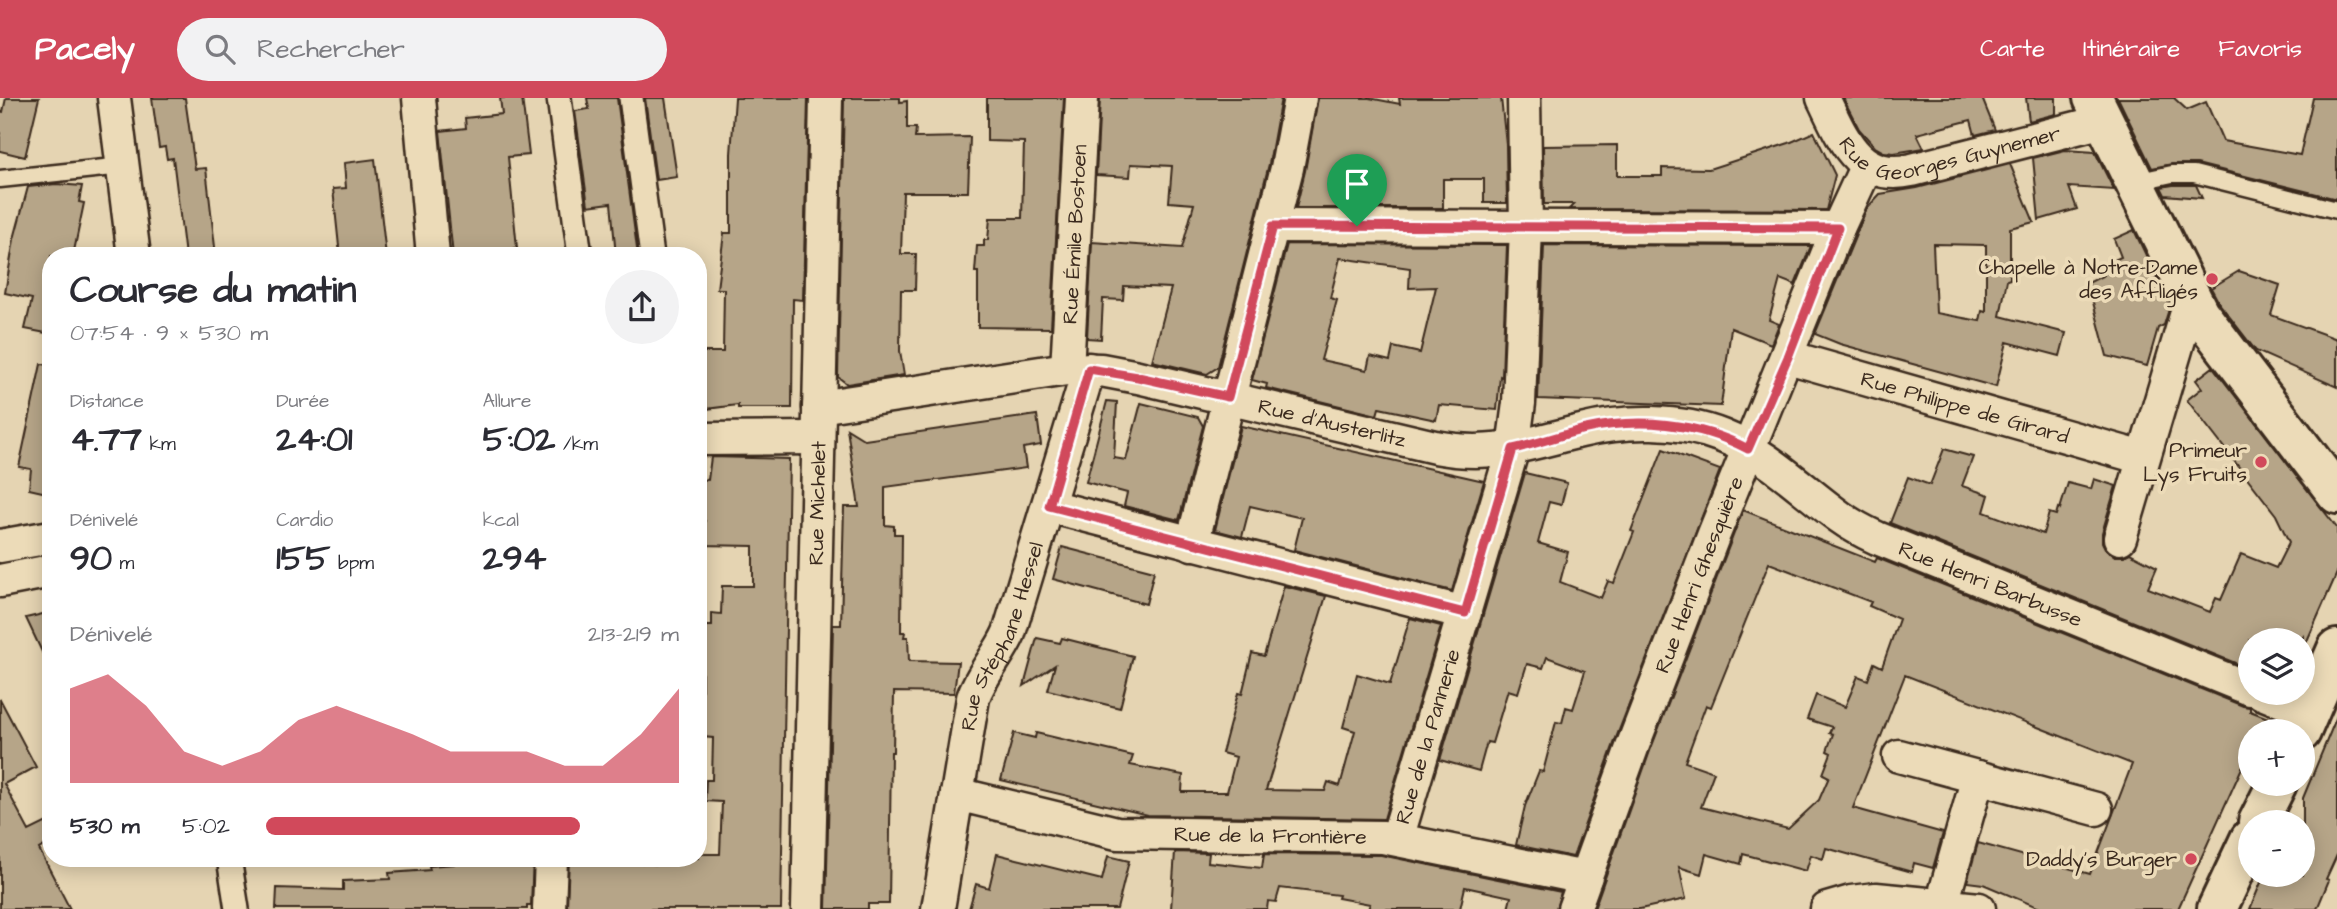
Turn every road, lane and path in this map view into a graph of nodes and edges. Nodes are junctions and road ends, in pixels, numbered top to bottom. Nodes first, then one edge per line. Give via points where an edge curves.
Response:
1 (114, 98) edge
2 (419, 98) edge
3 (559, 98) edge
4 (631, 98) edge
5 (826, 98) edge
6 (1082, 98) edge
7 (1300, 98) edge
8 (1524, 98) edge
9 (1823, 98) edge
10 (2098, 110) edge
11 (1867, 165) junction
12 (123, 166) junction
13 (0, 179) edge
14 (2133, 183) junction
15 (2337, 210) edge
16 (1273, 226) junction
17 (1526, 228) junction
18 (1838, 228) junction
19 (133, 247) edge
20 (432, 247) edge
21 (579, 247) edge
22 (651, 247) edge
23 (2191, 299) junction
24 (1788, 357) junction
25 (1078, 369) junction
26 (1228, 397) junction
27 (818, 423) junction
28 (707, 438) edge
29 (1513, 449) junction
30 (1748, 449) junction
31 (2143, 458) junction
32 (2337, 494) edge
33 (1049, 506) junction
34 (2120, 538) dead end
35 (42, 539) edge
36 (1192, 544) junction
37 (0, 546) edge
38 (42, 574) edge
39 (0, 581) edge
40 (1465, 613) junction
41 (2336, 652) edge
42 (2238, 683) edge
43 (2280, 705) edge
44 (2301, 719) edge
45 (2306, 719) edge
46 (1899, 756) dead end
47 (1978, 777) junction
48 (957, 794) junction
49 (2096, 809) dead end
50 (1397, 839) junction
51 (2238, 864) edge
52 (230, 867) edge
53 (551, 867) edge
54 (1585, 878) junction
55 (1942, 904) junction
56 (237, 909) edge
57 (549, 909) edge
58 (807, 909) edge
59 (938, 909) edge
60 (1574, 909) edge
61 (1827, 909) edge
62 (1979, 909) edge
63 (2217, 909) edge

1 - 12 street
2 - 20 street
3 - 21 street
4 - 22 street
5 - 27 street, Rue Michelet
6 - 25 street, Rue Émile Bostoen
7 - 16 street
8 - 17 street, Rue de la Pannerie
9 - 11 street, Rue Georges Guynemer via 1847,144
10 - 11 street, Rue Georges Guynemer via 1899,173
10 - 14 street
11 - 18 street, Rue Henri Ghesquière
12 - 13 lane
12 - 19 street
14 - 15 lane via 2194,174
14 - 23 street
16 - 17 street
16 - 26 street
17 - 18 street
17 - 29 street, Rue de la Pannerie
18 - 24 street, Rue Henri Ghesquière
23 - 31 street
23 - 32 street
24 - 30 street, Rue Henri Ghesquière
24 - 31 street, Rue Philippe de Girard
25 - 26 street, Rue d'Austerlitz
25 - 27 street, Rue d'Austerlitz
25 - 33 street, Rue Stéphane Hessel
26 - 29 street, Rue d'Austerlitz via 1435,447 1473,452
26 - 36 street
27 - 28 street, Rue d'Austerlitz
27 - 58 street, Rue Michelet
29 - 30 street, Rue d'Austerlitz via 1593,428 1653,425 1695,428
29 - 40 street, Rue de la Pannerie
30 - 42 street, Rue Henri Barbusse via 1840,517 1877,538
30 - 54 street, Rue Henri Ghesquière
31 - 34 street
33 - 36 street
33 - 48 street, Rue Stéphane Hessel via 1009,633 977,687
35 - 37 street
36 - 40 street
38 - 39 street
40 - 50 street, Rue de la Pannerie
41 - 45 street
43 - 44 street
46 - 47 street
47 - 49 street
47 - 55 street
48 - 50 street, Rue de la Frontière via 1117,834
48 - 59 street, Rue Stéphane Hessel
50 - 54 street, Rue de la Frontière
51 - 63 street
52 - 56 street
53 - 57 street
54 - 60 street, Rue Henri Ghesquière
55 - 61 street via 1875,899
55 - 62 street

